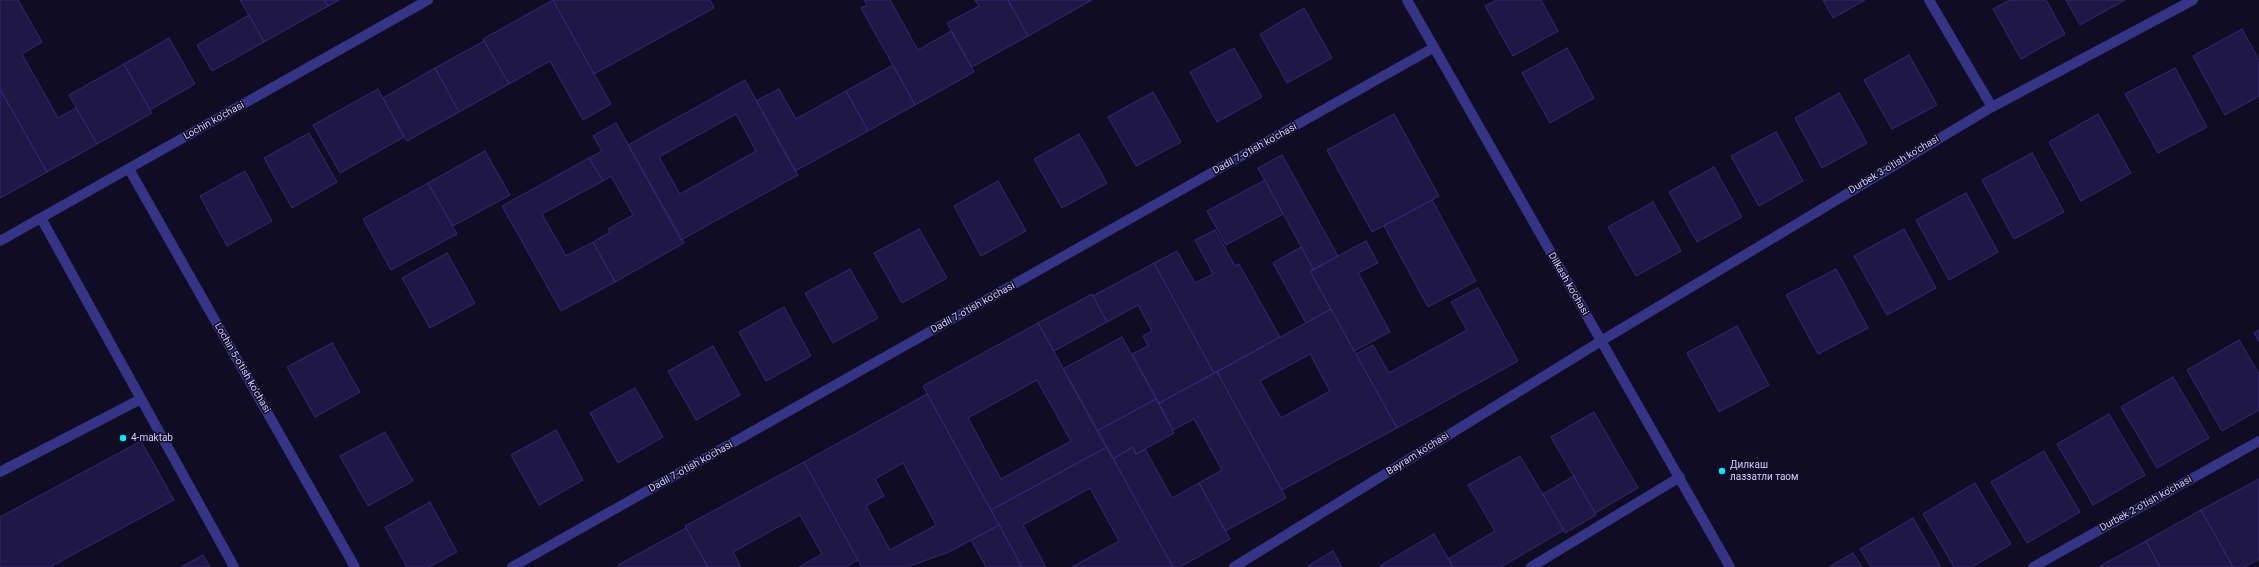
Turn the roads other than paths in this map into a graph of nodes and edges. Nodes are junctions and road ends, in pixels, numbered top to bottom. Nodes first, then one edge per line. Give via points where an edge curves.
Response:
1 (428, 0) edge
2 (1407, 0) edge
3 (1929, 0) edge
4 (2194, 0) edge
5 (1434, 48) junction
6 (1992, 107) junction
7 (129, 169) junction
8 (41, 218) junction
9 (0, 241) edge
10 (1601, 341) junction
11 (141, 398) junction
12 (2259, 441) edge
13 (0, 472) edge
14 (1680, 477) junction
15 (1252, 563) edge
16 (234, 567) edge
17 (355, 567) edge
18 (512, 567) edge
19 (1234, 567) edge
20 (1530, 567) edge
21 (1730, 567) edge
22 (2033, 567) edge

1 - 7 street, Lochin ko'chasi
2 - 5 street, Dilkash ko'chasi
3 - 6 street
4 - 6 street, Durbek 3-o'tish ko'chasi
5 - 10 street, Dilkash ko'chasi
5 - 18 street, Dadil 7-o'tish ko'chasi
6 - 10 street, Durbek 3-o'tish ko'chasi
7 - 8 street, Lochin ko'chasi
7 - 17 street, Lochin 5-o'tish ko'chasi
8 - 9 street, Lochin ko'chasi
8 - 11 street
10 - 14 street, Dilkash ko'chasi
10 - 15 street, Bayram ko'chasi
11 - 13 street
11 - 16 street
12 - 22 street, Durbek 2-o'tish ko'chasi
14 - 20 street
14 - 21 street, Dilkash ko'chasi
15 - 19 street, Bayram ko'chasi

